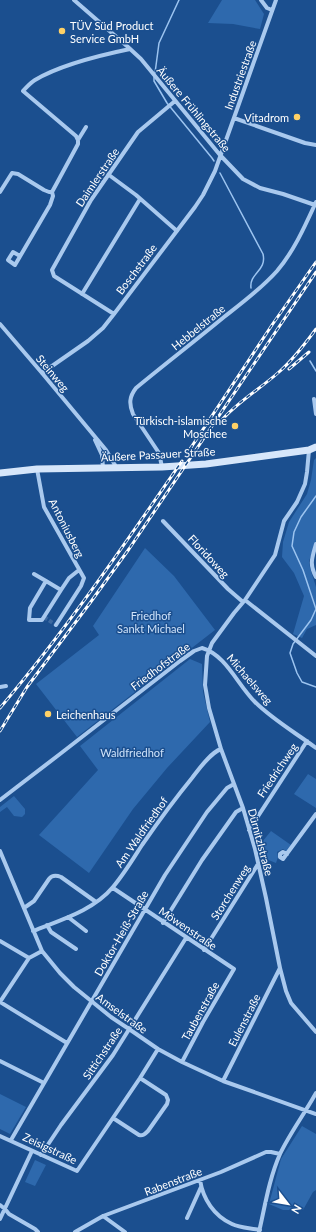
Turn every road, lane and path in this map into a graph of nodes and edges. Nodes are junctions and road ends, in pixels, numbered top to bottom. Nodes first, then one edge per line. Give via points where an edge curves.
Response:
1 (74, 0) edge
2 (261, 0) edge
3 (276, 0) edge
4 (272, 10) junction
5 (130, 49) junction
6 (175, 101) junction
7 (234, 118) junction
8 (86, 127) dead end
9 (78, 140) junction
10 (316, 145) edge
11 (220, 155) junction
12 (109, 175) junction
13 (0, 192) edge
14 (52, 192) junction
15 (140, 199) junction
16 (315, 204) edge
17 (177, 230) junction
18 (20, 256) dead end
19 (82, 294) junction
20 (114, 314) junction
21 (0, 324) edge
22 (42, 373) junction
23 (314, 399) dead end
24 (316, 414) edge
25 (92, 434) junction
26 (316, 447) edge
27 (309, 450) junction
28 (162, 467) junction
29 (103, 468) junction
30 (115, 468) junction
31 (38, 469) junction
32 (0, 473) edge
33 (163, 521) dead end
34 (316, 544) edge
35 (80, 570) junction
36 (34, 574) dead end
37 (316, 577) edge
38 (46, 581) junction
39 (61, 590) junction
40 (244, 601) junction
41 (56, 625) dead end
42 (209, 650) junction
43 (316, 656) edge
44 (6, 686) dead end
45 (0, 687) edge
46 (307, 741) junction
47 (222, 748) junction
48 (316, 748) edge
49 (234, 784) junction
50 (0, 800) edge
51 (242, 808) junction
52 (316, 814) edge
53 (249, 830) junction
54 (0, 852) edge
55 (286, 854) dead end
56 (258, 864) junction
57 (113, 888) junction
58 (96, 902) junction
59 (24, 908) junction
60 (144, 909) junction
61 (68, 917) junction
62 (163, 923) junction
63 (47, 925) junction
64 (33, 931) junction
65 (86, 931) dead end
66 (186, 938) junction
67 (0, 941) edge
68 (76, 949) dead end
69 (42, 950) junction
70 (204, 950) junction
71 (29, 958) junction
72 (280, 968) junction
73 (234, 969) joint
74 (92, 1001) junction
75 (0, 1002) edge
76 (128, 1029) junction
77 (316, 1032) edge
78 (67, 1043) junction
79 (158, 1049) junction
80 (0, 1061) edge
81 (182, 1062) junction
82 (140, 1078) junction
83 (223, 1081) junction
84 (44, 1083) junction
85 (316, 1093) edge
86 (306, 1110) junction
87 (316, 1114) edge
88 (113, 1118) junction
89 (0, 1136) edge
90 (10, 1140) junction
91 (32, 1151) junction
92 (280, 1154) junction
93 (41, 1155) junction
94 (200, 1180) junction
95 (201, 1187) junction
96 (0, 1205) edge
97 (5, 1209) junction
98 (103, 1216) junction
99 (187, 1218) dead end
100 (0, 1219) edge
101 (259, 1231) edge
102 (38, 1232) edge
103 (75, 1232) edge
104 (125, 1232) edge

1 - 5 street, Äußere Frühlingstraße
2 - 4 street
3 - 4 street, Industriestraße
4 - 7 street, Industriestraße
5 - 6 street, Äußere Frühlingstraße
5 - 9 street via 54,71 33,82 23,91
6 - 11 street, Äußere Frühlingstraße
6 - 12 street, Daimlerstraße via 138,132
7 - 10 street
7 - 11 street, Industriestraße
8 - 9 street
9 - 14 street
11 - 16 street, Äußere Frühlingstraße via 248,182
11 - 17 street, Boschstraße via 203,194
12 - 15 street
12 - 19 street, Daimlerstraße via 88,205 52,270 54,276
13 - 14 street via 12,172
14 - 18 street via 50,205
15 - 17 street
15 - 19 street
16 - 28 street, Hebbelstraße via 291,251 268,280 131,394 130,407 155,446
17 - 20 street, Boschstraße
19 - 20 street
20 - 22 street, Boschstraße via 95,335
21 - 22 street, Steinweg
22 - 25 street, Steinweg
23 - 24 street
25 - 29 street, Steinweg via 102,455
25 - 30 street, Steinweg via 110,456
26 - 27 main road, Äußere Passauer Straße
27 - 28 main road, Äußere Passauer Straße via 206,464
27 - 40 street, Friedhofstraße via 305,484 284,521 275,555
28 - 30 main road, Äußere Passauer Straße
29 - 30 main road, Äußere Passauer Straße
29 - 31 main road, Äußere Passauer Straße
31 - 32 main road, Äußere Passauer Straße
31 - 35 street, Antoniusberg via 44,507
33 - 40 street, Floridoweg via 228,589
34 - 37 street via 311,561
35 - 39 street, Antoniusberg via 69,578
35 - 41 street, Antoniusberg via 84,581
36 - 38 street
38 - 39 street
38 - 39 street, Antoniusberg via 30,608 29,620 42,620
40 - 42 street, Friedhofstraße via 217,635
40 - 43 street, Floridoweg
42 - 46 street, Michaelsweg via 215,653 254,701
42 - 47 street, Dürnitzlstraße via 205,674 206,693
42 - 50 street, Friedhofstraße via 202,648 194,651
44 - 45 street
46 - 48 street, Michaelsweg
46 - 53 street, Friedrichweg
47 - 49 street, Dürnitzlstraße
47 - 57 street, Am Waldfriedhof via 201,766 165,811
49 - 51 street, Dürnitzlstraße
49 - 60 street, Doktor-Heiß-Straße via 227,788 207,812
51 - 53 street, Dürnitzlstraße
51 - 62 street via 236,812 202,860
52 - 55 street
53 - 56 street, Dürnitzlstraße
54 - 59 street, Amselstraße
56 - 70 street, Storchenweg
56 - 72 street, Dürnitzlstraße
57 - 58 street, Am Waldfriedhof
57 - 60 street, Möwenstraße
58 - 59 street via 61,876 55,875 51,876 34,900
58 - 61 street, Am Waldfriedhof
59 - 64 street, Amselstraße
60 - 62 street, Möwenstraße
60 - 74 street, Doktor-Heiß-Straße
61 - 63 street, Am Waldfriedhof
61 - 65 street
62 - 66 street, Möwenstraße
63 - 64 street, Am Waldfriedhof
63 - 68 street via 51,932
64 - 69 street, Amselstraße
66 - 70 street, Möwenstraße
66 - 76 street, Sittichstraße
67 - 71 street
69 - 71 street
69 - 74 street, Amselstraße via 60,973
70 - 73 street, Möwenstraße
71 - 75 street
72 - 77 street, Dürnitzlstraße via 291,1003
72 - 83 street, Eulenstraße
73 - 81 street, Taubenstraße
74 - 76 street, Amselstraße
74 - 78 street, Doktor-Heiß-Straße
75 - 78 street
76 - 79 street, Amselstraße
76 - 93 street, Sittichstraße via 113,1055
78 - 84 street, Doktor-Heiß-Straße
79 - 81 street, Amselstraße
79 - 82 street, Zeisigstraße
80 - 84 street
81 - 83 street, Amselstraße
82 - 88 street, Zeisigstraße
82 - 88 street via 166,1095 167,1104 142,1136
83 - 86 street, Amselstraße
84 - 90 street, Doktor-Heiß-Straße
85 - 86 street
86 - 87 street, Amselstraße
86 - 92 street
88 - 93 street, Zeisigstraße via 77,1171
89 - 90 street, Zeisigstraße
90 - 91 street, Zeisigstraße
91 - 93 street, Zeisigstraße
91 - 97 street
92 - 94 street, Rabenstraße via 266,1152
92 - 101 street via 270,1180
94 - 95 street
94 - 98 street, Rabenstraße
95 - 99 street, Rabenstraße
95 - 101 street via 209,1205 221,1218 233,1225
96 - 97 street
97 - 100 street
97 - 102 street
98 - 103 street, Rabenstraße
98 - 104 street

